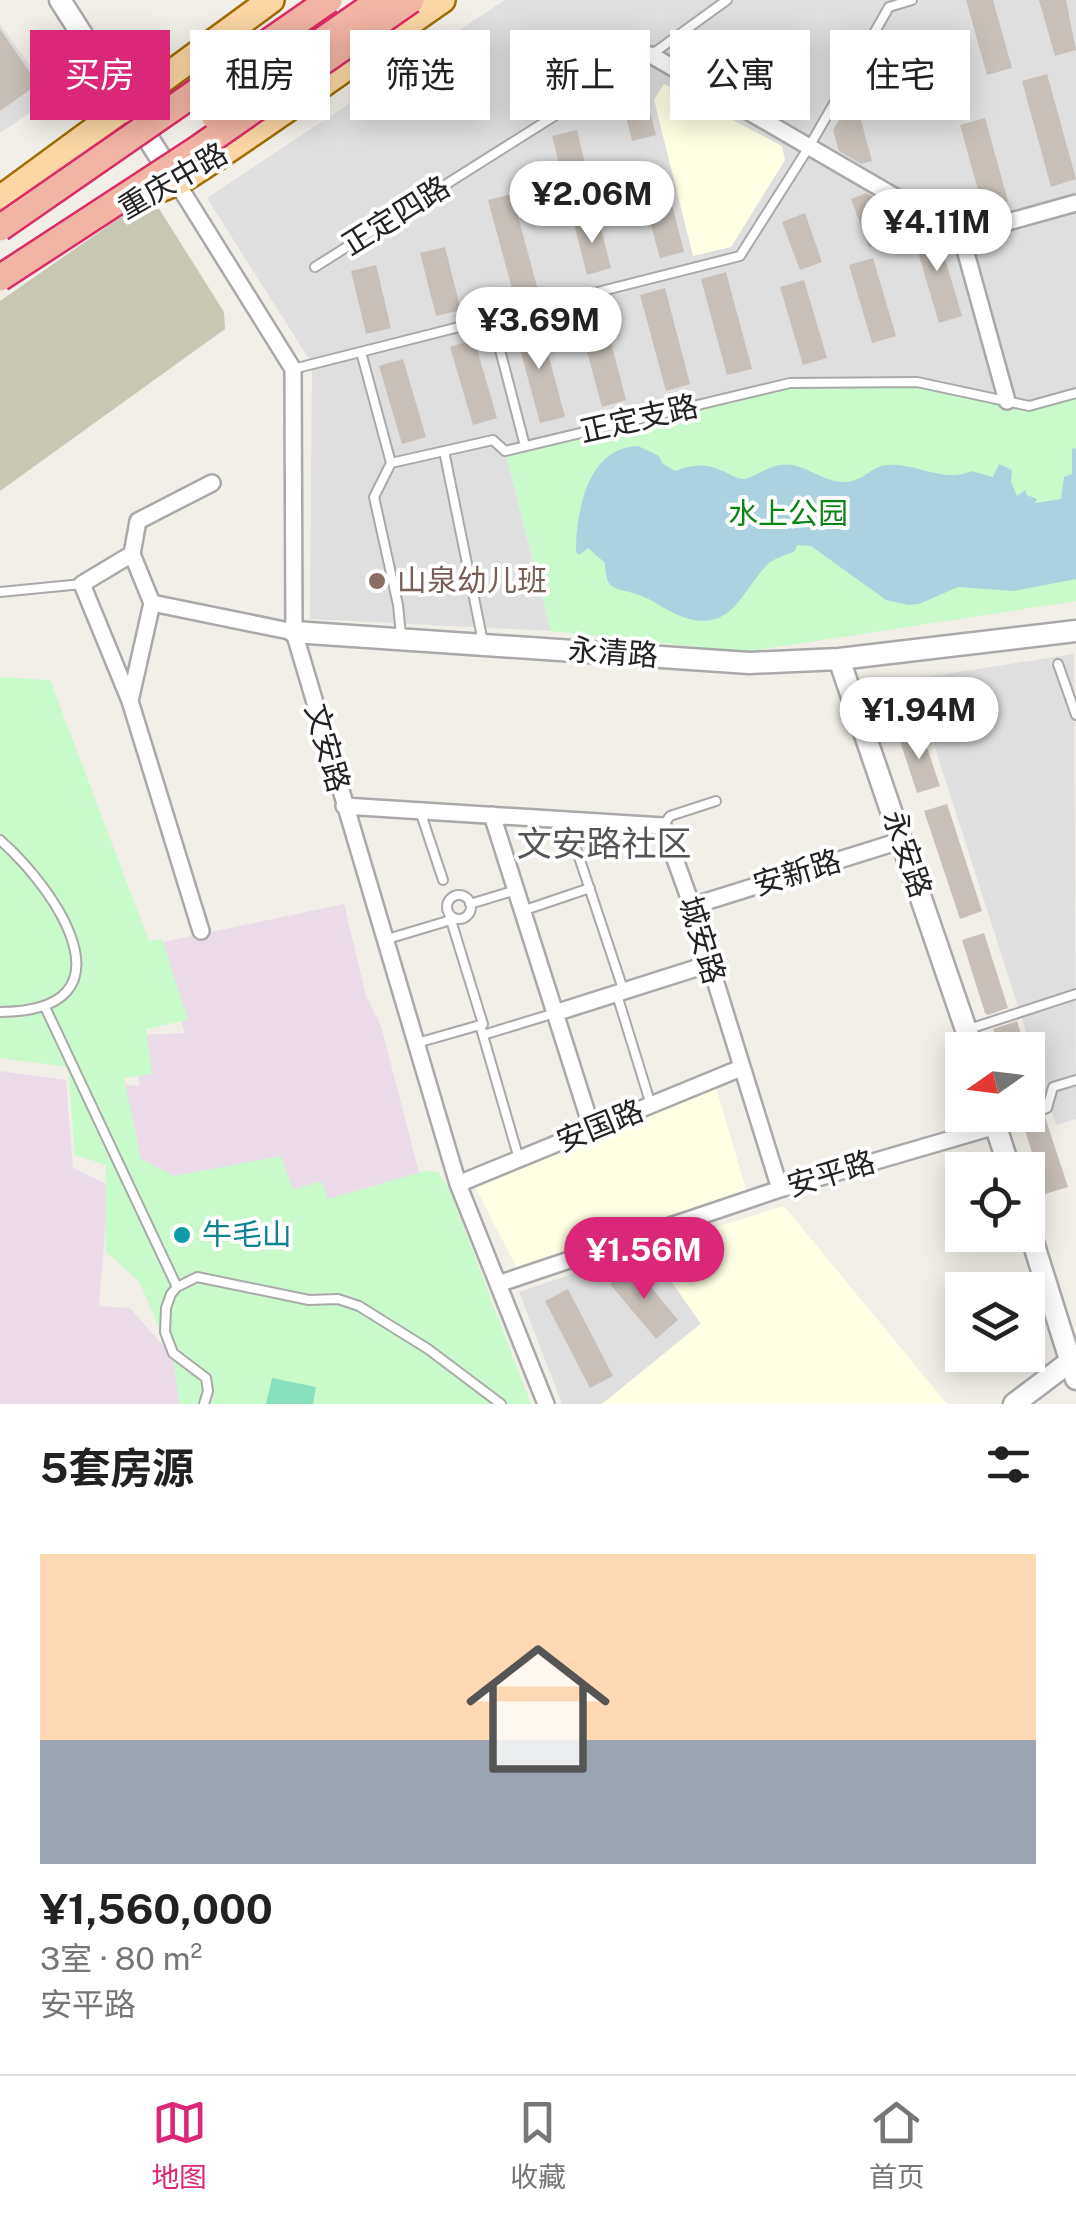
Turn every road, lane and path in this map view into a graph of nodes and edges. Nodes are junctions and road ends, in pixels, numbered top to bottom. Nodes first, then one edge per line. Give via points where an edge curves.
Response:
1 (60, 0) edge
2 (272, 0) edge
3 (303, 0) edge
4 (329, 0) edge
5 (380, 0) edge
6 (411, 0) edge
7 (442, 0) edge
8 (727, 0) edge
9 (877, 0) edge
10 (912, 0) edge
11 (889, 7) junction
12 (79, 30) edge
13 (651, 55) junction
14 (170, 76) edge
15 (111, 120) edge
16 (136, 120) edge
17 (809, 147) junction
18 (177, 184) junction
19 (0, 199) edge
20 (1076, 204) edge
21 (0, 212) edge
22 (0, 228) edge
23 (961, 235) junction
24 (0, 264) edge
25 (315, 267) dead end
26 (0, 278) edge
27 (0, 290) edge
28 (492, 319) junction
29 (361, 352) junction
30 (294, 369) junction
31 (1076, 393) edge
32 (1007, 401) junction
33 (525, 446) junction
34 (444, 451) junction
35 (391, 463) junction
36 (212, 483) dead end
37 (132, 554) junction
38 (82, 584) junction
39 (0, 592) edge
40 (152, 603) junction
41 (1076, 631) edge
42 (294, 632) junction
43 (402, 639) junction
44 (484, 645) junction
45 (839, 659) junction
46 (1058, 664) dead end
47 (130, 701) junction
48 (1076, 716) edge
49 (716, 801) dead end
50 (344, 806) junction
51 (420, 811) junction
52 (492, 816) junction
53 (567, 820) junction
54 (664, 826) junction
55 (0, 840) edge
56 (902, 840) junction
57 (443, 880) dead end
58 (590, 888) junction
59 (516, 890) junction
60 (470, 904) junction
61 (692, 906) junction
62 (522, 910) junction
63 (450, 917) junction
64 (201, 930) dead end
65 (384, 940) junction
66 (710, 964) junction
67 (621, 993) junction
68 (1076, 994) edge
69 (45, 1007) junction
70 (0, 1012) edge
71 (555, 1013) junction
72 (480, 1025) junction
73 (966, 1032) edge
74 (988, 1032) edge
75 (483, 1035) junction
76 (415, 1044) junction
77 (741, 1068) junction
78 (1076, 1080) edge
79 (652, 1104) junction
80 (1045, 1109) edge
81 (592, 1129) junction
82 (957, 1132) edge
83 (519, 1159) junction
84 (458, 1184) junction
85 (780, 1190) junction
86 (1037, 1252) edge
87 (498, 1284) junction
88 (177, 1287) junction
89 (1074, 1365) edge
90 (204, 1404) edge
91 (501, 1404) edge
92 (546, 1404) edge
93 (1014, 1404) edge

1 - 12 street
2 - 14 main road
3 - 21 highway
4 - 22 highway, bridge
5 - 24 highway, bridge
6 - 26 highway, bridge
7 - 18 main road, 重庆中路
8 - 13 lane, 正定四路
9 - 11 lane
10 - 11 lane
11 - 17 lane
13 - 17 street
13 - 25 lane, 正定四路
15 - 19 main road
16 - 18 street
17 - 23 street
17 - 28 lane via 740,256
18 - 27 main road, 重庆中路 via 150,190
18 - 30 street
20 - 23 street
23 - 32 street
28 - 29 lane
28 - 33 lane
29 - 30 lane
29 - 35 lane
30 - 42 street, 文安路
31 - 32 lane, 正定支路 via 1028,406
32 - 33 lane, 正定支路 via 916,382 790,383
33 - 34 lane, 正定支路 via 505,451 492,440
34 - 35 lane, 正定支路
34 - 44 lane
35 - 43 lane via 374,497
36 - 37 street via 138,522
37 - 38 street
37 - 40 street
38 - 39 lane
38 - 47 street
40 - 42 street, 永清路
40 - 47 street
41 - 45 street, 永清路
42 - 43 street, 永清路
42 - 50 street, 文安路
43 - 44 street, 永清路
44 - 45 street, 永清路 via 750,662
45 - 56 street, 永安路
46 - 48 lane
47 - 64 street
49 - 54 lane via 670,816
50 - 51 street
50 - 65 street, 文安路
51 - 52 street
51 - 57 lane
52 - 53 street
52 - 59 street
53 - 54 street
53 - 58 lane
54 - 61 street, 城安路
55 - 69 lane via 52,897 76,960 70,991
56 - 61 street, 安新路
56 - 73 street, 永安路
58 - 62 lane
58 - 67 lane
59 - 60 lane
59 - 62 street
60 - 63 lane via 463,918
60 - 63 lane via 456,895 447,903
61 - 66 street, 城安路
62 - 71 street
63 - 65 lane
63 - 72 lane
65 - 76 street, 文安路
66 - 67 street
66 - 77 street, 城安路
67 - 71 street
67 - 79 lane
68 - 74 lane
69 - 70 lane
69 - 88 lane
71 - 75 lane
71 - 81 street
72 - 75 lane
72 - 76 lane
75 - 83 lane
76 - 84 street, 文安路
77 - 79 street, 安国路
77 - 85 street, 城安路
78 - 80 lane via 1053,1087
79 - 81 street, 安国路
81 - 83 street, 安国路
82 - 85 street, 安平路
83 - 84 street, 安国路
84 - 87 street, 文安路
85 - 87 street, 安平路
86 - 89 street
87 - 92 street, 文安路
88 - 90 lane via 166,1308 165,1332 173,1354 206,1378
88 - 91 lane via 204,1277 309,1300 338,1298 428,1349
89 - 93 street

